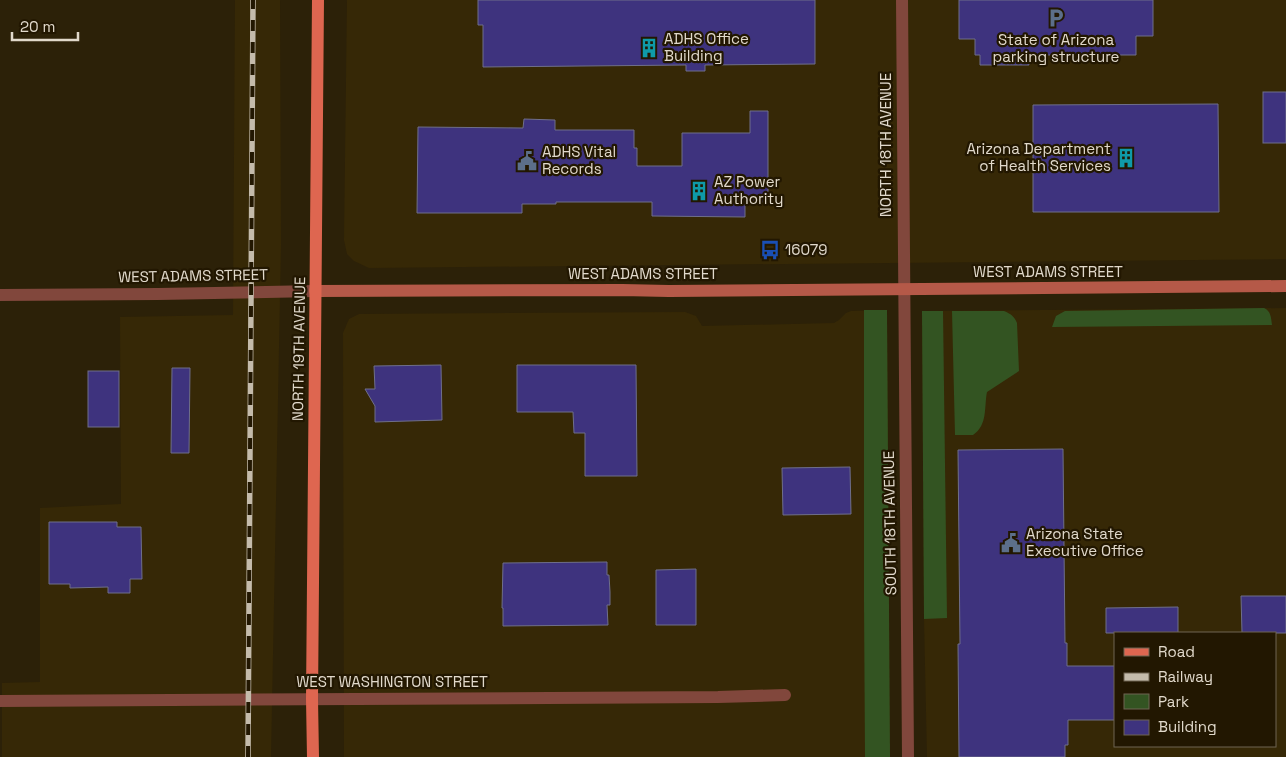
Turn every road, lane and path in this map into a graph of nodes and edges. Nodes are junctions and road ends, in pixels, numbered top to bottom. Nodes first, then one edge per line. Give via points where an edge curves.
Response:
1 (318, 0) edge
2 (902, 0) edge
3 (1286, 286) edge
4 (903, 289) junction
5 (316, 291) junction
6 (0, 295) edge
7 (785, 695) dead end
8 (312, 699) junction
9 (0, 701) edge
10 (313, 757) edge
11 (908, 757) edge

1 - 5 main road, NORTH 19TH AVENUE
2 - 4 street, NORTH 18TH AVENUE
3 - 4 main road, WEST ADAMS STREET
4 - 5 main road, WEST ADAMS STREET
4 - 11 street, SOUTH 18TH AVENUE
5 - 6 street, WEST ADAMS STREET
5 - 8 main road, NORTH 19TH AVENUE
7 - 8 street, WEST WASHINGTON STREET
8 - 9 street, WEST WASHINGTON STREET
8 - 10 main road, NORTH 19TH AVENUE

